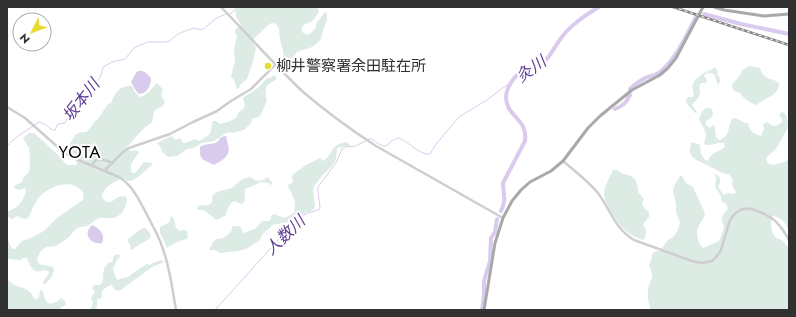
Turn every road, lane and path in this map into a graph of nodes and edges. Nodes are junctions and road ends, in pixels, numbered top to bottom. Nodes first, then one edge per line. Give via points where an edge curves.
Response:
1 (221, 7) edge
2 (703, 7) edge
3 (714, 7) edge
4 (789, 14) edge
5 (276, 64) junction
6 (7, 107) edge
7 (563, 161) junction
8 (113, 163) junction
9 (92, 166) junction
10 (106, 169) dead end
11 (503, 218) junction
12 (789, 240) edge
13 (176, 310) edge
14 (484, 310) edge

1 - 5 street
2 - 7 main road via 668,68 632,90 600,116
3 - 4 main road via 764,16
5 - 8 street via 251,89 217,111 170,134 129,148
5 - 11 street via 314,100 358,134
6 - 9 street via 26,118 65,154
7 - 11 main road via 525,186 512,201
7 - 12 street via 597,192 619,228 628,236 692,261 712,261 721,250 732,217 738,211 749,208 758,210 774,220
8 - 9 street via 96,159
8 - 10 street
9 - 13 street via 119,177 134,191 164,250
11 - 14 main road via 495,243

